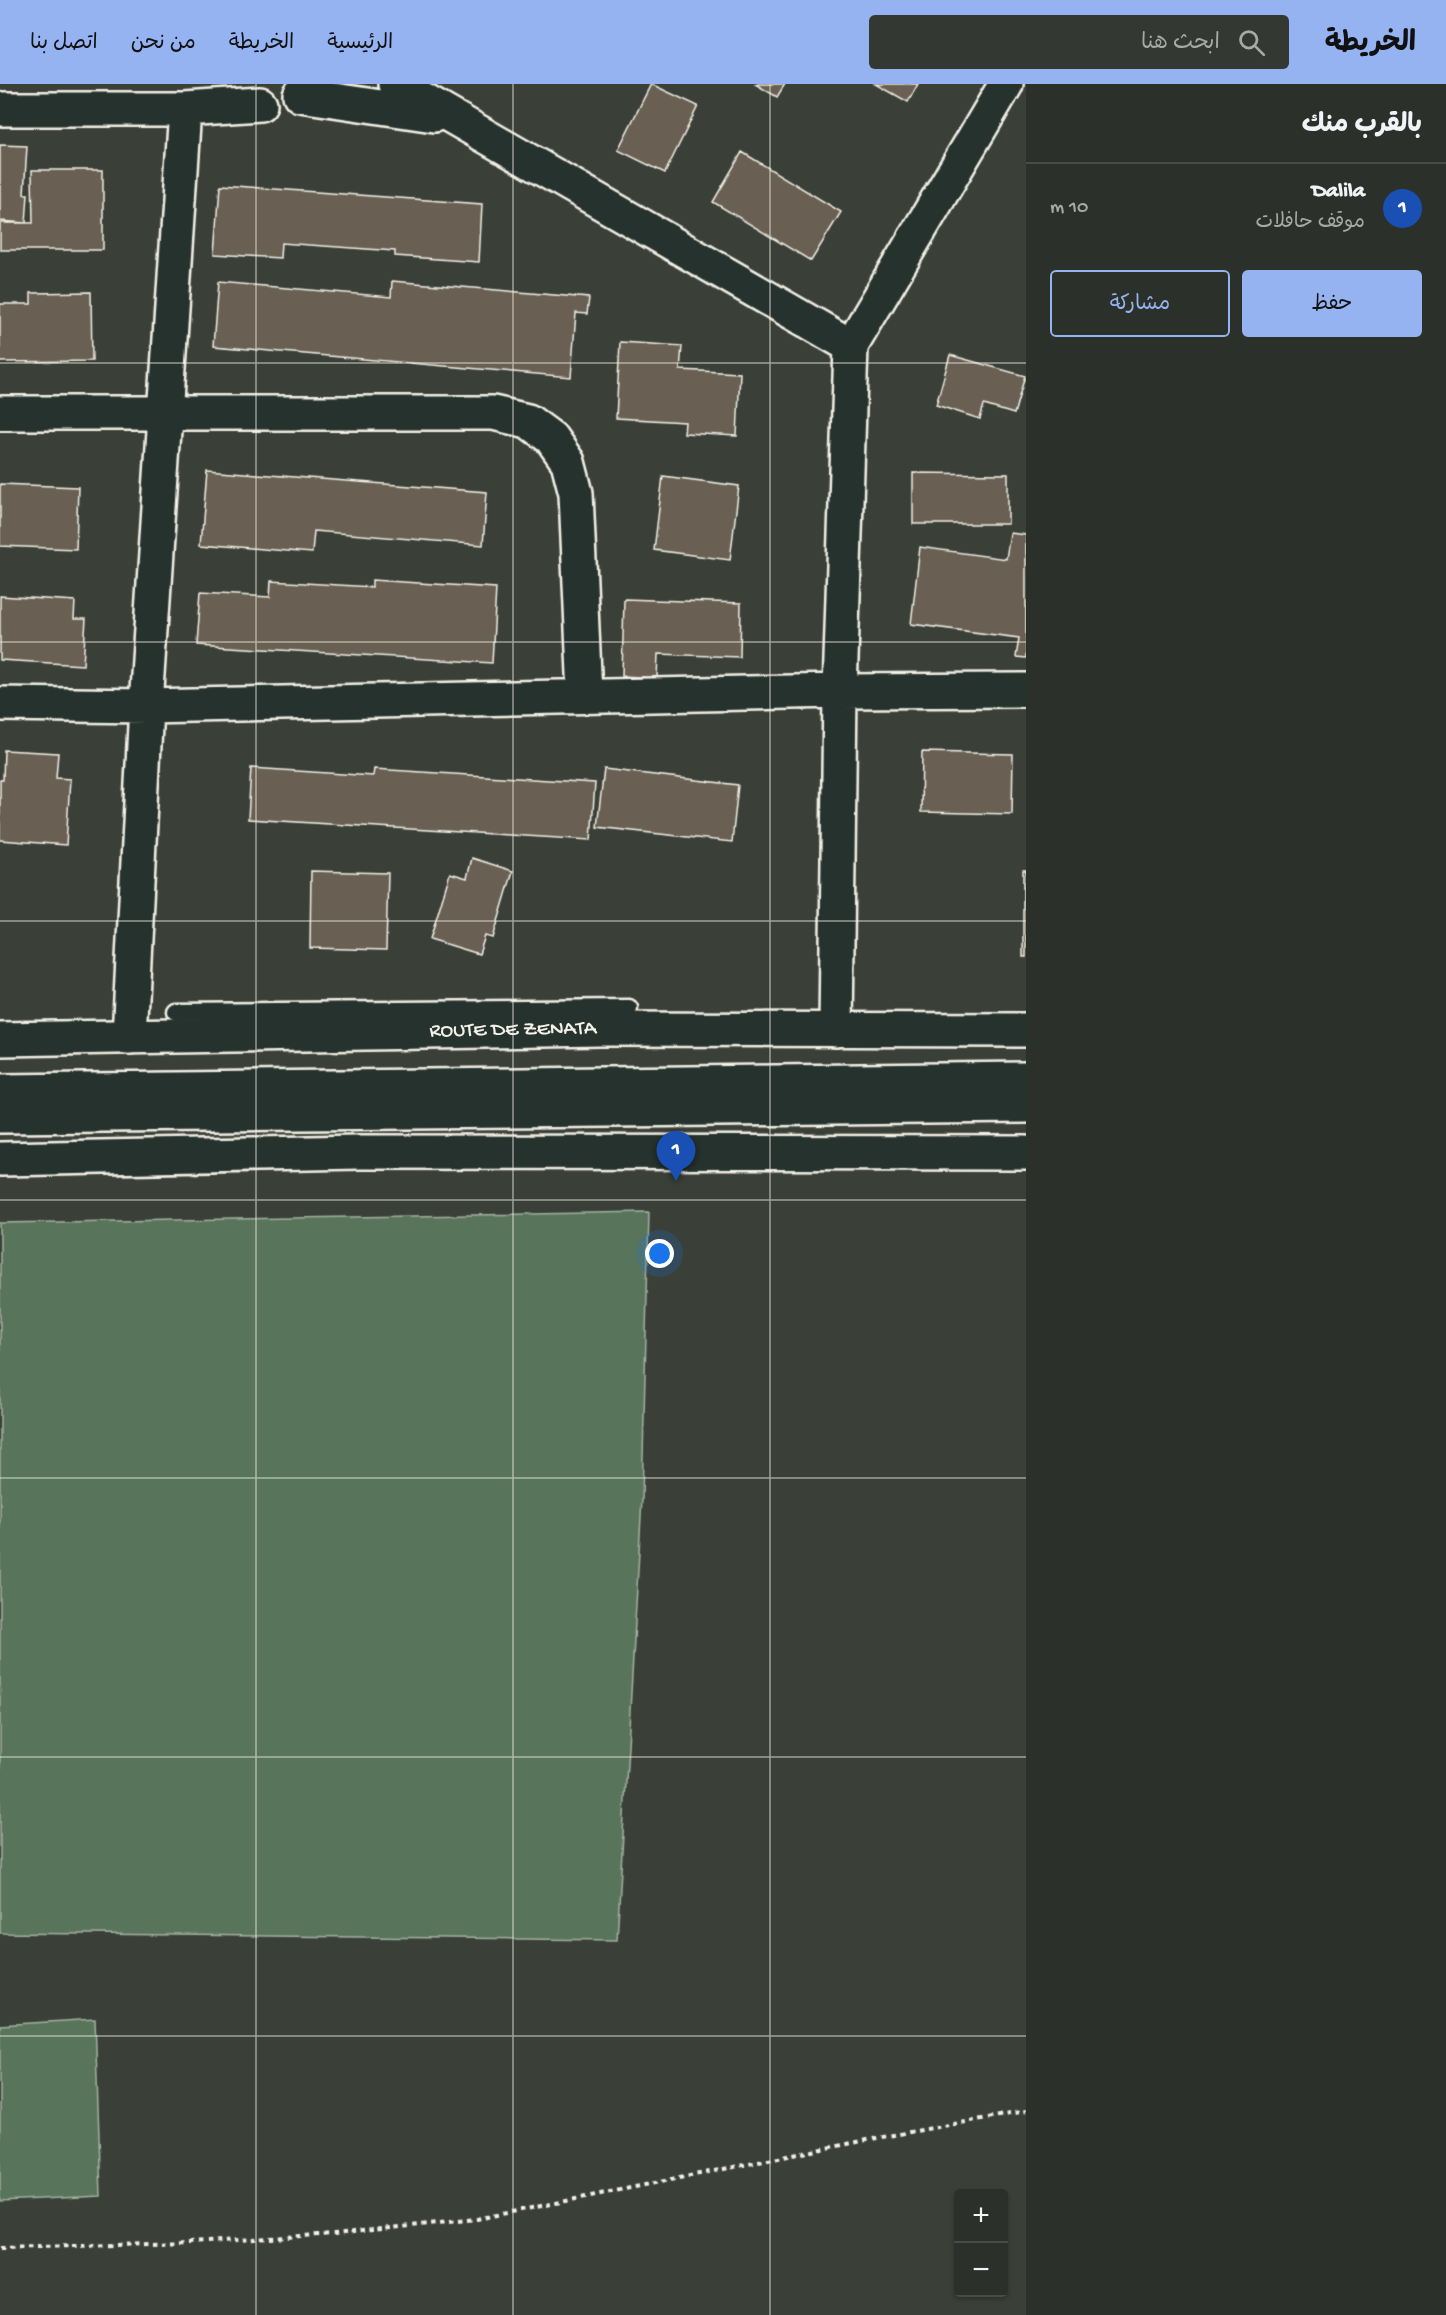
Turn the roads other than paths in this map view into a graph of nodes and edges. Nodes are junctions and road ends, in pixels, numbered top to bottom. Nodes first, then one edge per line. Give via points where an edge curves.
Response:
1 (395, 84) edge
2 (1005, 84) edge
3 (305, 90) edge
4 (247, 94) edge
5 (0, 109) edge
6 (184, 109) junction
7 (450, 118) junction
8 (851, 346) junction
9 (165, 412) junction
10 (0, 413) edge
11 (1026, 690) edge
12 (840, 691) junction
13 (585, 696) junction
14 (0, 704) edge
15 (146, 706) junction
16 (629, 1008) dead end
17 (176, 1012) dead end
18 (226, 1023) junction
19 (836, 1030) junction
20 (1026, 1030) edge
21 (129, 1037) junction
22 (0, 1040) edge
23 (1026, 1079) edge
24 (0, 1091) edge
25 (1026, 1106) edge
26 (0, 1116) edge
27 (1026, 1153) edge
28 (0, 1159) edge

1 - 7 street
2 - 8 street
3 - 4 street via 285,104
3 - 7 street
4 - 6 street
5 - 6 street
6 - 9 street
7 - 8 street
8 - 12 street
9 - 10 street
9 - 13 street via 493,413 528,421 551,438 568,462 576,492
9 - 15 street
11 - 12 street
12 - 13 street
12 - 19 street
13 - 15 street
14 - 15 street
15 - 21 street
16 - 18 lane
17 - 18 lane
18 - 19 street, ROUTE DE ZENATA
18 - 21 street, ROUTE DE ZENATA
19 - 20 street, ROUTE DE ZENATA
21 - 22 street, ROUTE DE ZENATA
23 - 24 street
25 - 26 street
27 - 28 street via 359,1152

